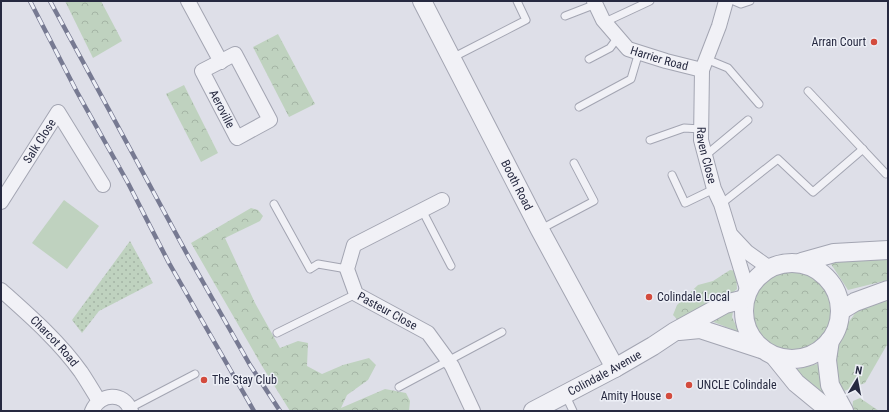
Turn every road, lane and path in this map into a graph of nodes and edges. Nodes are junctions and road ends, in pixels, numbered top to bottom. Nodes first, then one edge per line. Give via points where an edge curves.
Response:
1 (188, 1) edge
2 (422, 1) edge
3 (517, 1) edge
4 (650, 1) edge
5 (726, 1) edge
6 (734, 1) edge
7 (750, 1) edge
8 (595, 3) edge
9 (565, 16) dead end
10 (605, 22) junction
11 (618, 37) junction
12 (639, 52) junction
13 (451, 59) junction
14 (589, 59) dead end
15 (221, 62) junction
16 (704, 64) junction
17 (808, 90) dead end
18 (759, 104) dead end
19 (579, 107) dead end
20 (748, 120) dead end
21 (701, 129) junction
22 (650, 140) dead end
23 (863, 149) junction
24 (706, 155) junction
25 (574, 163) dead end
26 (886, 174) dead end
27 (672, 176) dead end
28 (103, 185) dead end
29 (714, 189) junction
30 (442, 200) dead end
31 (1, 202) edge
32 (274, 204) dead end
33 (721, 204) junction
34 (422, 210) junction
35 (540, 230) junction
36 (731, 236) junction
37 (888, 250) edge
38 (802, 262) junction
39 (451, 266) dead end
40 (768, 267) junction
41 (347, 269) junction
42 (1, 290) edge
43 (888, 290) edge
44 (356, 294) junction
45 (746, 294) junction
46 (840, 311) junction
47 (277, 332) dead end
48 (502, 332) dead end
49 (674, 332) junction
50 (830, 340) junction
51 (768, 353) junction
52 (448, 361) junction
53 (615, 368) junction
54 (195, 374) dead end
55 (399, 387) dead end
56 (565, 394) junction
57 (95, 406) edge
58 (131, 410) edge
59 (473, 411) edge
60 (533, 411) edge
61 (573, 411) edge
62 (830, 411) edge
63 (844, 411) edge

1 - 15 street
2 - 13 street, Booth Road
3 - 13 lane via 526,20
4 - 10 lane
5 - 16 street
6 - 7 lane via 742,4
8 - 9 lane
8 - 10 street, Harrier Road
10 - 11 street, Harrier Road
11 - 12 street, Harrier Road via 628,49
11 - 14 lane via 610,48
12 - 16 street, Harrier Road
12 - 19 lane via 631,79
13 - 35 street, Booth Road
15 - 15 street, Aeroville via 235,54 270,120 237,138 202,71
16 - 18 lane via 728,68
16 - 21 street, Raven Close
17 - 23 lane
20 - 24 lane
21 - 22 lane via 684,128
21 - 24 street, Raven Close via 701,140
23 - 26 lane
23 - 33 lane via 813,192 778,159
24 - 29 street, Raven Close
25 - 35 lane via 594,201
27 - 29 lane via 685,203
28 - 31 street, Salk Close via 58,112
29 - 33 street, Raven Close
30 - 34 street
32 - 41 lane via 310,269 318,264
33 - 36 street, Raven Close
34 - 39 lane
34 - 41 street via 354,245
35 - 53 street, Booth Road
36 - 40 street, Raven Close
36 - 45 street, Raven Close
37 - 38 street via 834,253
38 - 40 street
38 - 46 street via 819,269 830,280 838,295
40 - 45 street via 756,277
41 - 44 street, Pasteur Close
42 - 57 street, Charcot Road via 59,346 80,372
43 - 46 street
44 - 47 lane
44 - 52 street, Pasteur Close via 428,333
45 - 49 street, Colindale Avenue
45 - 51 street via 744,318 750,336
46 - 50 street via 838,324
48 - 52 lane
49 - 51 street, Colindale Avenue via 700,329
49 - 53 street, Colindale Avenue
50 - 51 street via 819,350 791,360
50 - 63 street via 827,360 830,385
51 - 62 street via 796,383
52 - 55 lane
52 - 59 street, Pasteur Close
53 - 56 street, Colindale Avenue
54 - 58 lane
56 - 60 street, Colindale Avenue
56 - 61 lane
57 - 58 street, Charcot Road via 110,396 122,399

